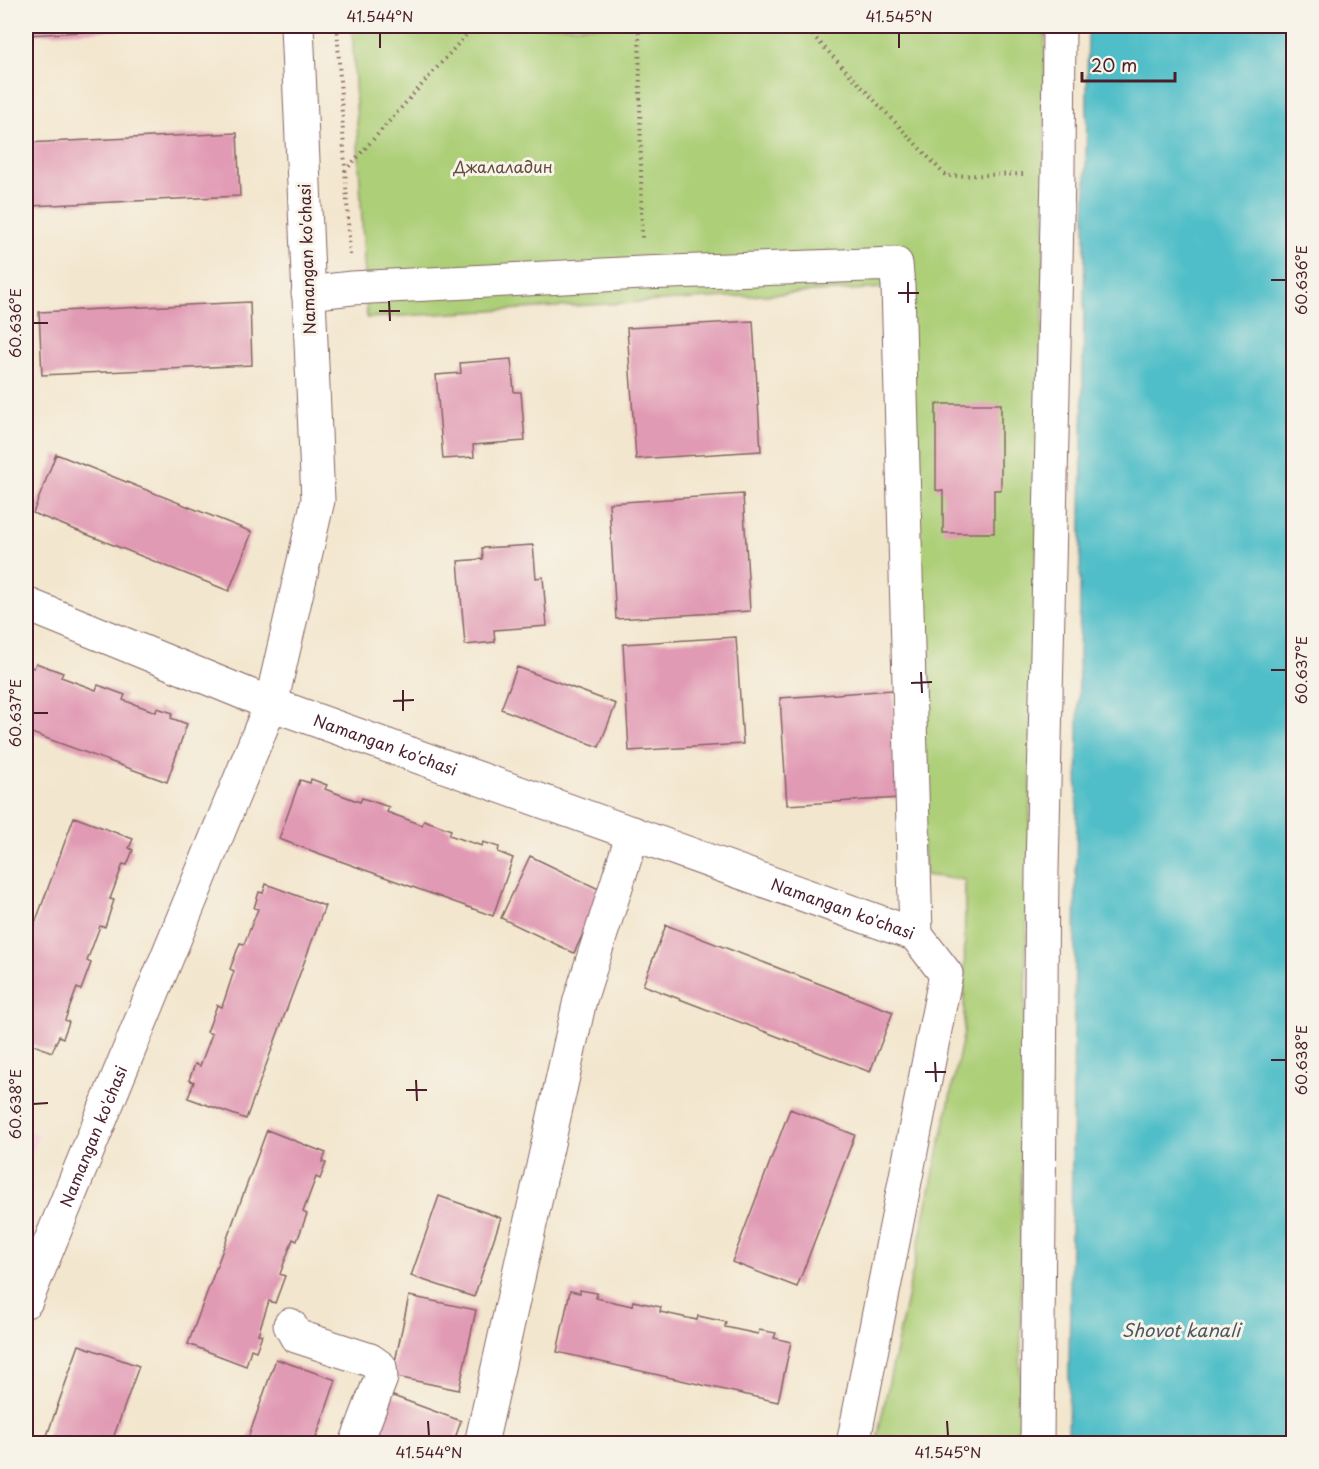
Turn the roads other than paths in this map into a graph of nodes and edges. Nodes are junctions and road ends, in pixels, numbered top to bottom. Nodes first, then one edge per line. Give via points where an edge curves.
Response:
1 (297, 26) edge
2 (1059, 26) edge
3 (308, 293) junction
4 (26, 604) edge
5 (271, 704) junction
6 (633, 833) junction
7 (916, 935) junction
8 (26, 1301) edge
9 (290, 1325) dead end
10 (356, 1443) edge
11 (481, 1443) edge
12 (853, 1443) edge
13 (1036, 1443) edge

1 - 3 street, Namangan ko'chasi
2 - 13 street
3 - 5 street, Namangan ko'chasi via 318,500
3 - 7 street via 642,273 896,264
4 - 5 street, Namangan ko'chasi
5 - 6 street, Namangan ko'chasi
5 - 8 street, Namangan ko'chasi
6 - 7 street, Namangan ko'chasi
6 - 11 street via 580,1000
7 - 12 street, Namangan ko'chasi via 946,974
9 - 10 street via 296,1336 370,1360 380,1367 381,1378

